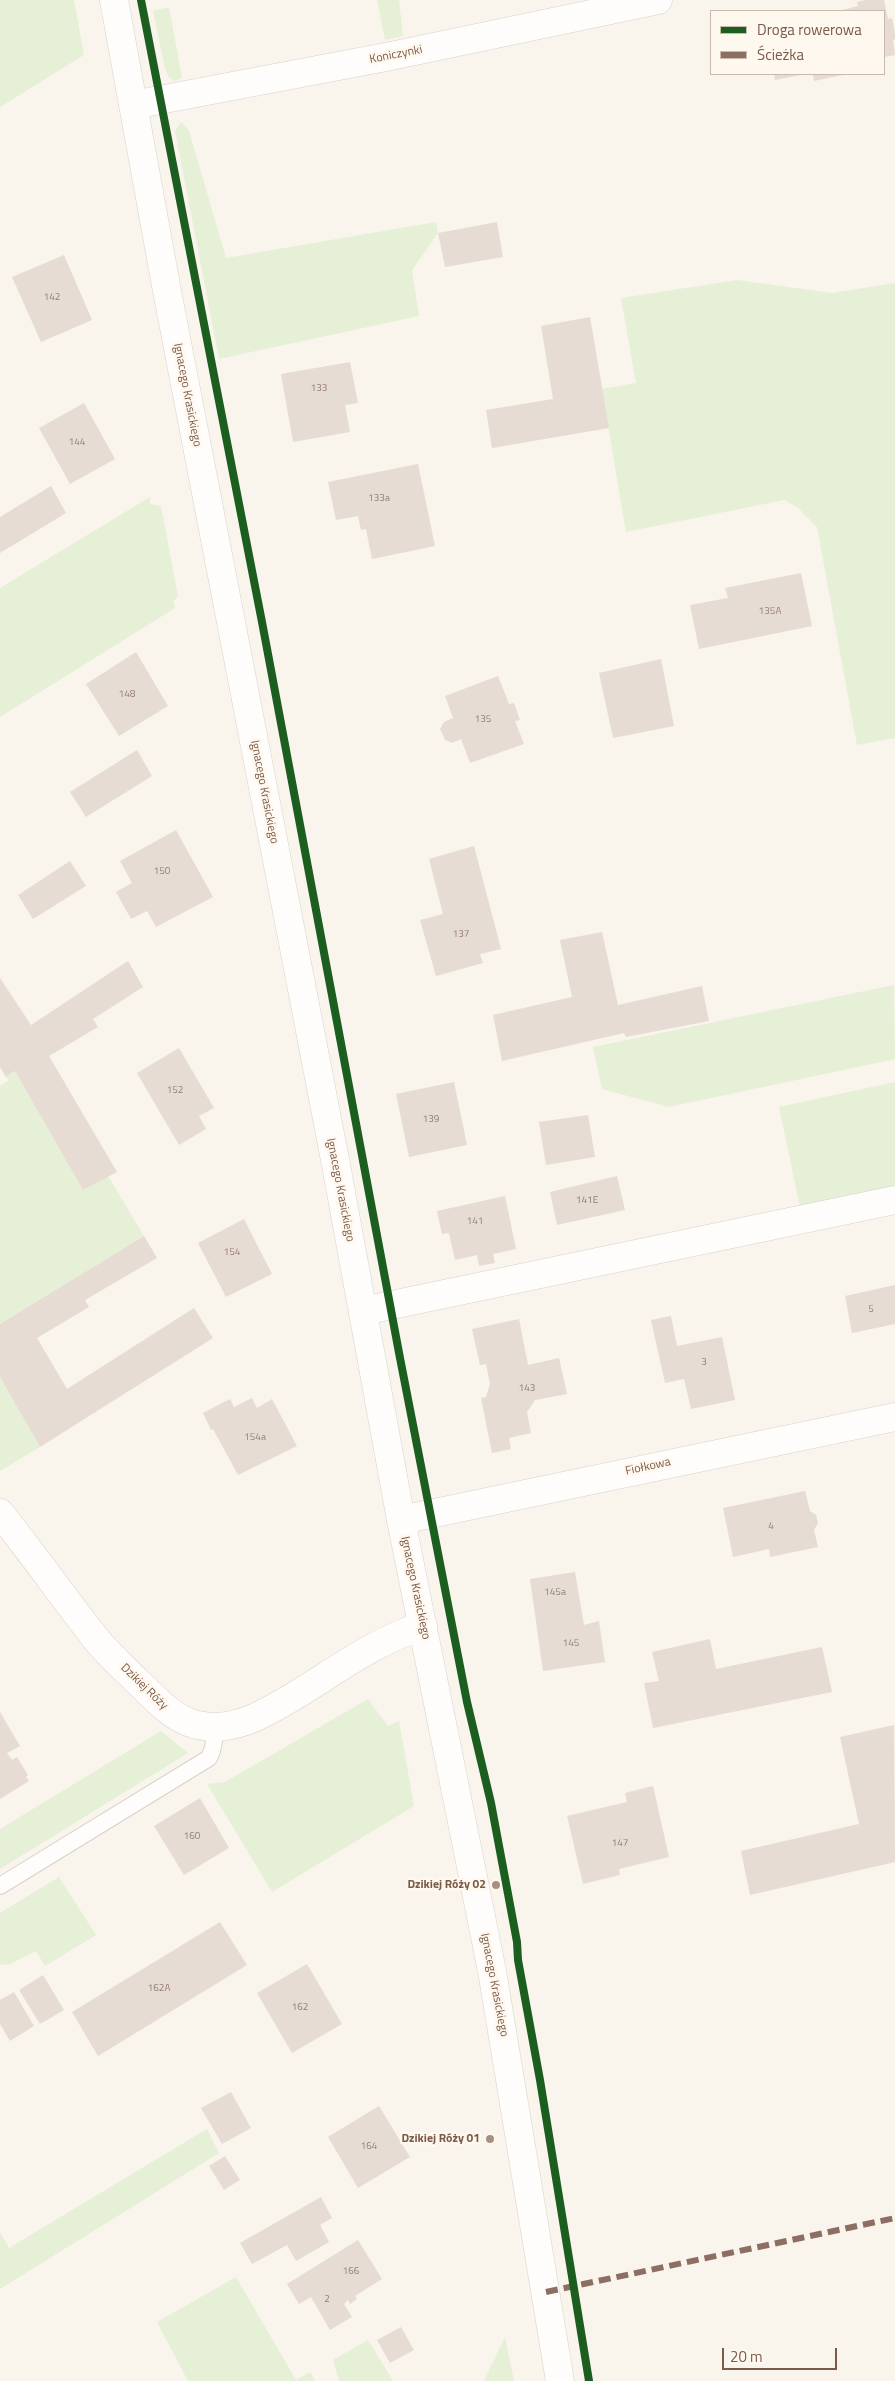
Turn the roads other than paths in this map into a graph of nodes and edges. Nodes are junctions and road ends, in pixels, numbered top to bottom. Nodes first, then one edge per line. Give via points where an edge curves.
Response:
1 (114, 0) edge
2 (658, 0) edge
3 (133, 105) junction
4 (895, 1200) edge
5 (363, 1311) junction
6 (895, 1417) edge
7 (0, 1513) edge
8 (401, 1520) junction
9 (423, 1626) junction
10 (216, 1727) junction
11 (0, 1886) edge
12 (560, 2381) edge

1 - 3 street, Ignacego Krasickiego
2 - 3 street, Koniczynki via 391,56
3 - 5 street, Ignacego Krasickiego
4 - 5 street
5 - 8 street, Ignacego Krasickiego
6 - 8 street, Fiołkowa
7 - 10 street, Dzikiej Róży via 97,1640 147,1691 188,1722
8 - 9 street, Ignacego Krasickiego
9 - 10 street, Dzikiej Róży via 398,1634 370,1649 265,1713 242,1724
9 - 12 street, Ignacego Krasickiego via 492,1971
10 - 11 lane via 208,1758

